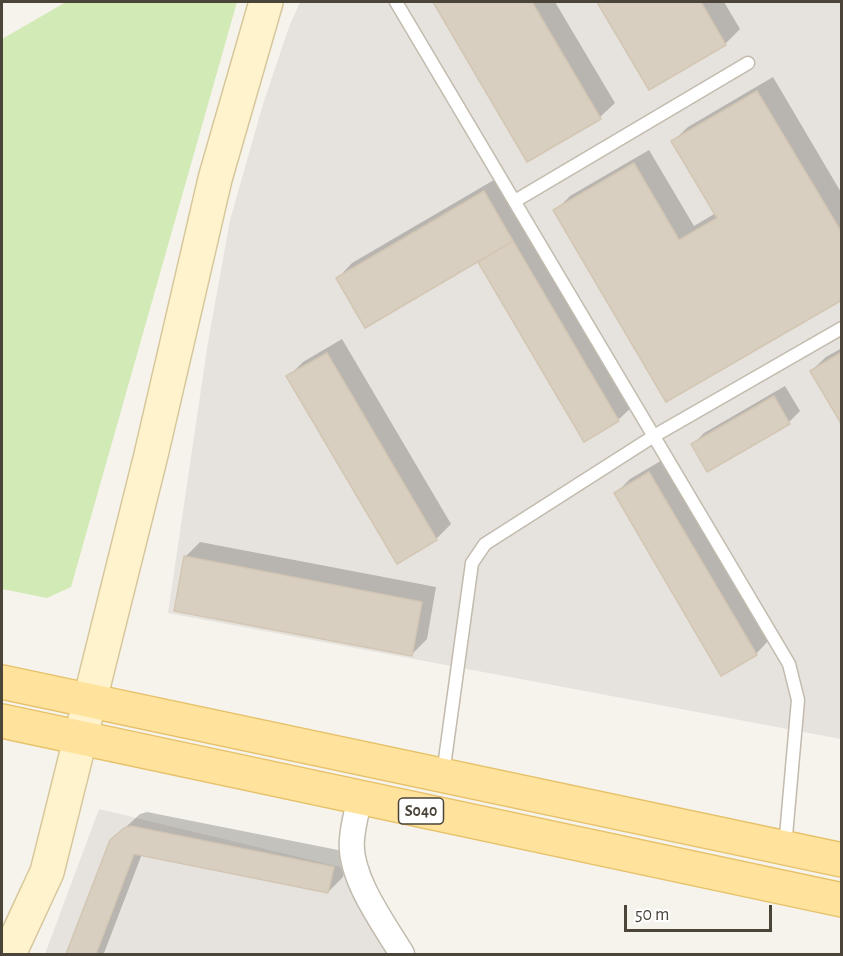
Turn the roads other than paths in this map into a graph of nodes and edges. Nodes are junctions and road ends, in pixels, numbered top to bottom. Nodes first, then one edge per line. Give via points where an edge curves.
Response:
1 (267, 2) edge
2 (396, 2) edge
3 (748, 63) dead end
4 (515, 201) junction
5 (842, 328) edge
6 (654, 436) junction
7 (2, 682) edge
8 (90, 700) junction
9 (2, 721) edge
10 (80, 738) junction
11 (443, 776) junction
12 (360, 797) junction
13 (785, 848) junction
14 (842, 860) edge
15 (842, 900) edge
16 (9, 954) edge
17 (402, 954) edge

1 - 8 street via 215,179
2 - 4 lane
3 - 4 lane
4 - 6 lane
5 - 6 lane
6 - 11 lane via 485,544 472,563
6 - 13 lane via 789,664 798,700
7 - 8 main road, S040
8 - 10 street
8 - 11 main road, S040
9 - 10 main road, S040
10 - 12 main road, S040
10 - 16 street via 47,872
11 - 13 main road, S040
12 - 15 main road, S040
12 - 17 street via 351,841 356,868
13 - 14 main road, S040

